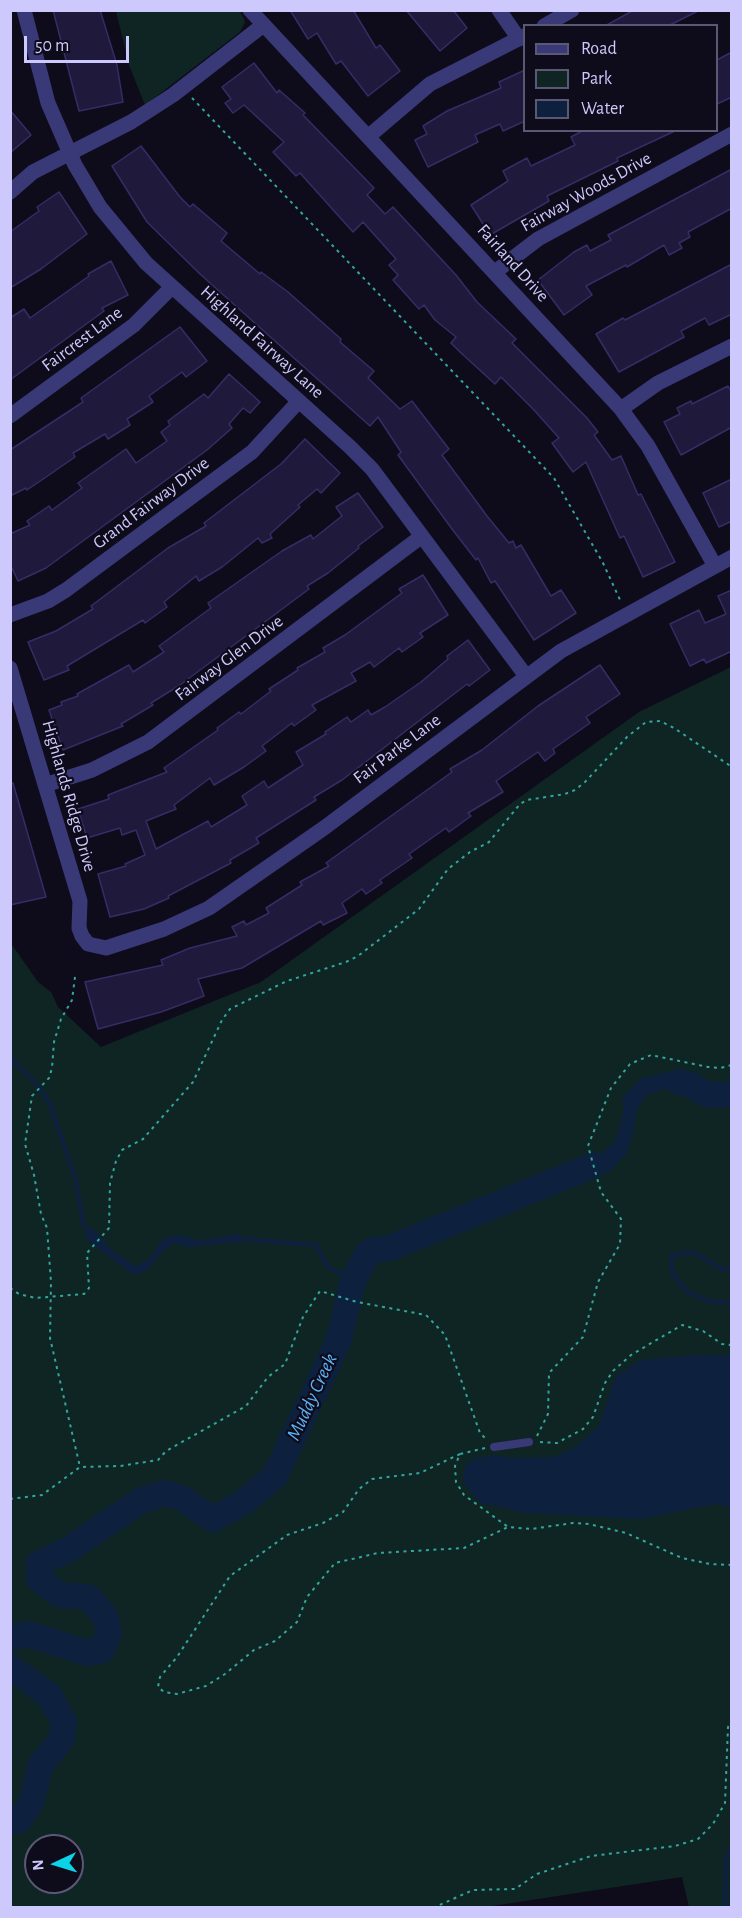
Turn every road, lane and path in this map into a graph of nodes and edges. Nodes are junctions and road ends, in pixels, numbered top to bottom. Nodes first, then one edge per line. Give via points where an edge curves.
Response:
1 (24, 10) edge
2 (250, 10) edge
3 (499, 10) edge
4 (572, 10) edge
5 (548, 24) edge
6 (262, 26) junction
7 (522, 38) edge
8 (192, 98) dead end
9 (732, 134) edge
10 (369, 136) junction
11 (70, 152) junction
12 (10, 192) edge
13 (495, 272) junction
14 (171, 288) junction
15 (732, 346) edge
16 (299, 401) junction
17 (621, 409) junction
18 (10, 416) edge
19 (422, 536) junction
20 (732, 557) edge
21 (715, 566) junction
22 (628, 613) junction
23 (10, 615) edge
24 (10, 668) edge
25 (526, 676) junction
26 (732, 767) edge
27 (45, 785) junction
28 (82, 936) joint
29 (75, 977) dead end
30 (732, 1065) edge
31 (10, 1288) edge
32 (50, 1298) junction
33 (732, 1345) edge
34 (529, 1442) junction
35 (494, 1447) junction
36 (460, 1454) junction
37 (80, 1467) junction
38 (10, 1499) edge
39 (508, 1527) junction
40 (732, 1564) edge
41 (732, 1722) edge
42 (434, 1908) edge

1 - 11 street, Highland Fairway Lane via 48,103
2 - 6 street, Fairland Drive
3 - 7 street
4 - 5 street
6 - 10 street, Fairland Drive
6 - 11 street via 173,95 131,122
7 - 10 street via 430,84
8 - 22 path via 554,478
9 - 13 street, Fairway Woods Drive via 538,239
10 - 13 street, Fairland Drive
11 - 12 street via 33,172
11 - 14 street, Highland Fairway Lane via 100,207
13 - 17 street, Fairland Drive
14 - 16 street, Highland Fairway Lane
14 - 18 street, Faircrest Lane via 134,325
15 - 17 street via 658,383
16 - 19 street, Highland Fairway Lane via 372,469
16 - 23 street, Grand Fairway Drive via 252,452 66,590
17 - 21 street, Fairland Drive via 648,446
19 - 25 street, Highland Fairway Lane
19 - 27 street, Fairway Glen Drive via 148,742 92,770
20 - 21 street, Fair Parke Lane
21 - 22 street, Fair Parke Lane
22 - 25 street, Fair Parke Lane
24 - 27 street, Highlands Ridge Drive
25 - 28 street, Fair Parke Lane via 324,828 209,908 115,947 98,948
26 - 32 path via 674,728 660,721 646,722 575,790 519,804 489,842 448,869 418,909 358,956 287,981 230,1009 193,1082 162,1119 143,1138 122,1150 116,1161 110,1184 109,1228 91,1247 86,1260 89,1288 84,1294
27 - 28 street, Highlands Ridge Drive via 80,901
29 - 32 path via 72,1000 54,1042 52,1068 32,1096 25,1144 47,1228
30 - 34 path via 708,1067 651,1055 630,1064 611,1088 588,1146 607,1203 621,1219 620,1244 598,1282 583,1337 549,1373 548,1414 537,1437
31 - 32 path via 19,1294
32 - 37 path via 50,1338
33 - 34 path via 682,1325 631,1354 614,1371 605,1383 593,1417 583,1429 557,1443
34 - 35 lane
35 - 36 path
35 - 37 path via 480,1433 445,1335 426,1315 320,1291 303,1317 285,1364 268,1377 246,1406 166,1451 159,1460
36 - 39 path via 455,1466 456,1482 464,1495
36 - 39 path via 420,1473 372,1479 359,1489 343,1512 287,1535 230,1576 160,1677 158,1687 177,1694 206,1686 254,1650 275,1641 297,1622 307,1597 335,1563 378,1553 464,1548
37 - 38 path via 42,1495
39 - 40 path via 589,1524 626,1533 682,1558
41 - 42 path via 728,1727 725,1803 698,1839 675,1846 591,1856 537,1874 515,1889 473,1890

